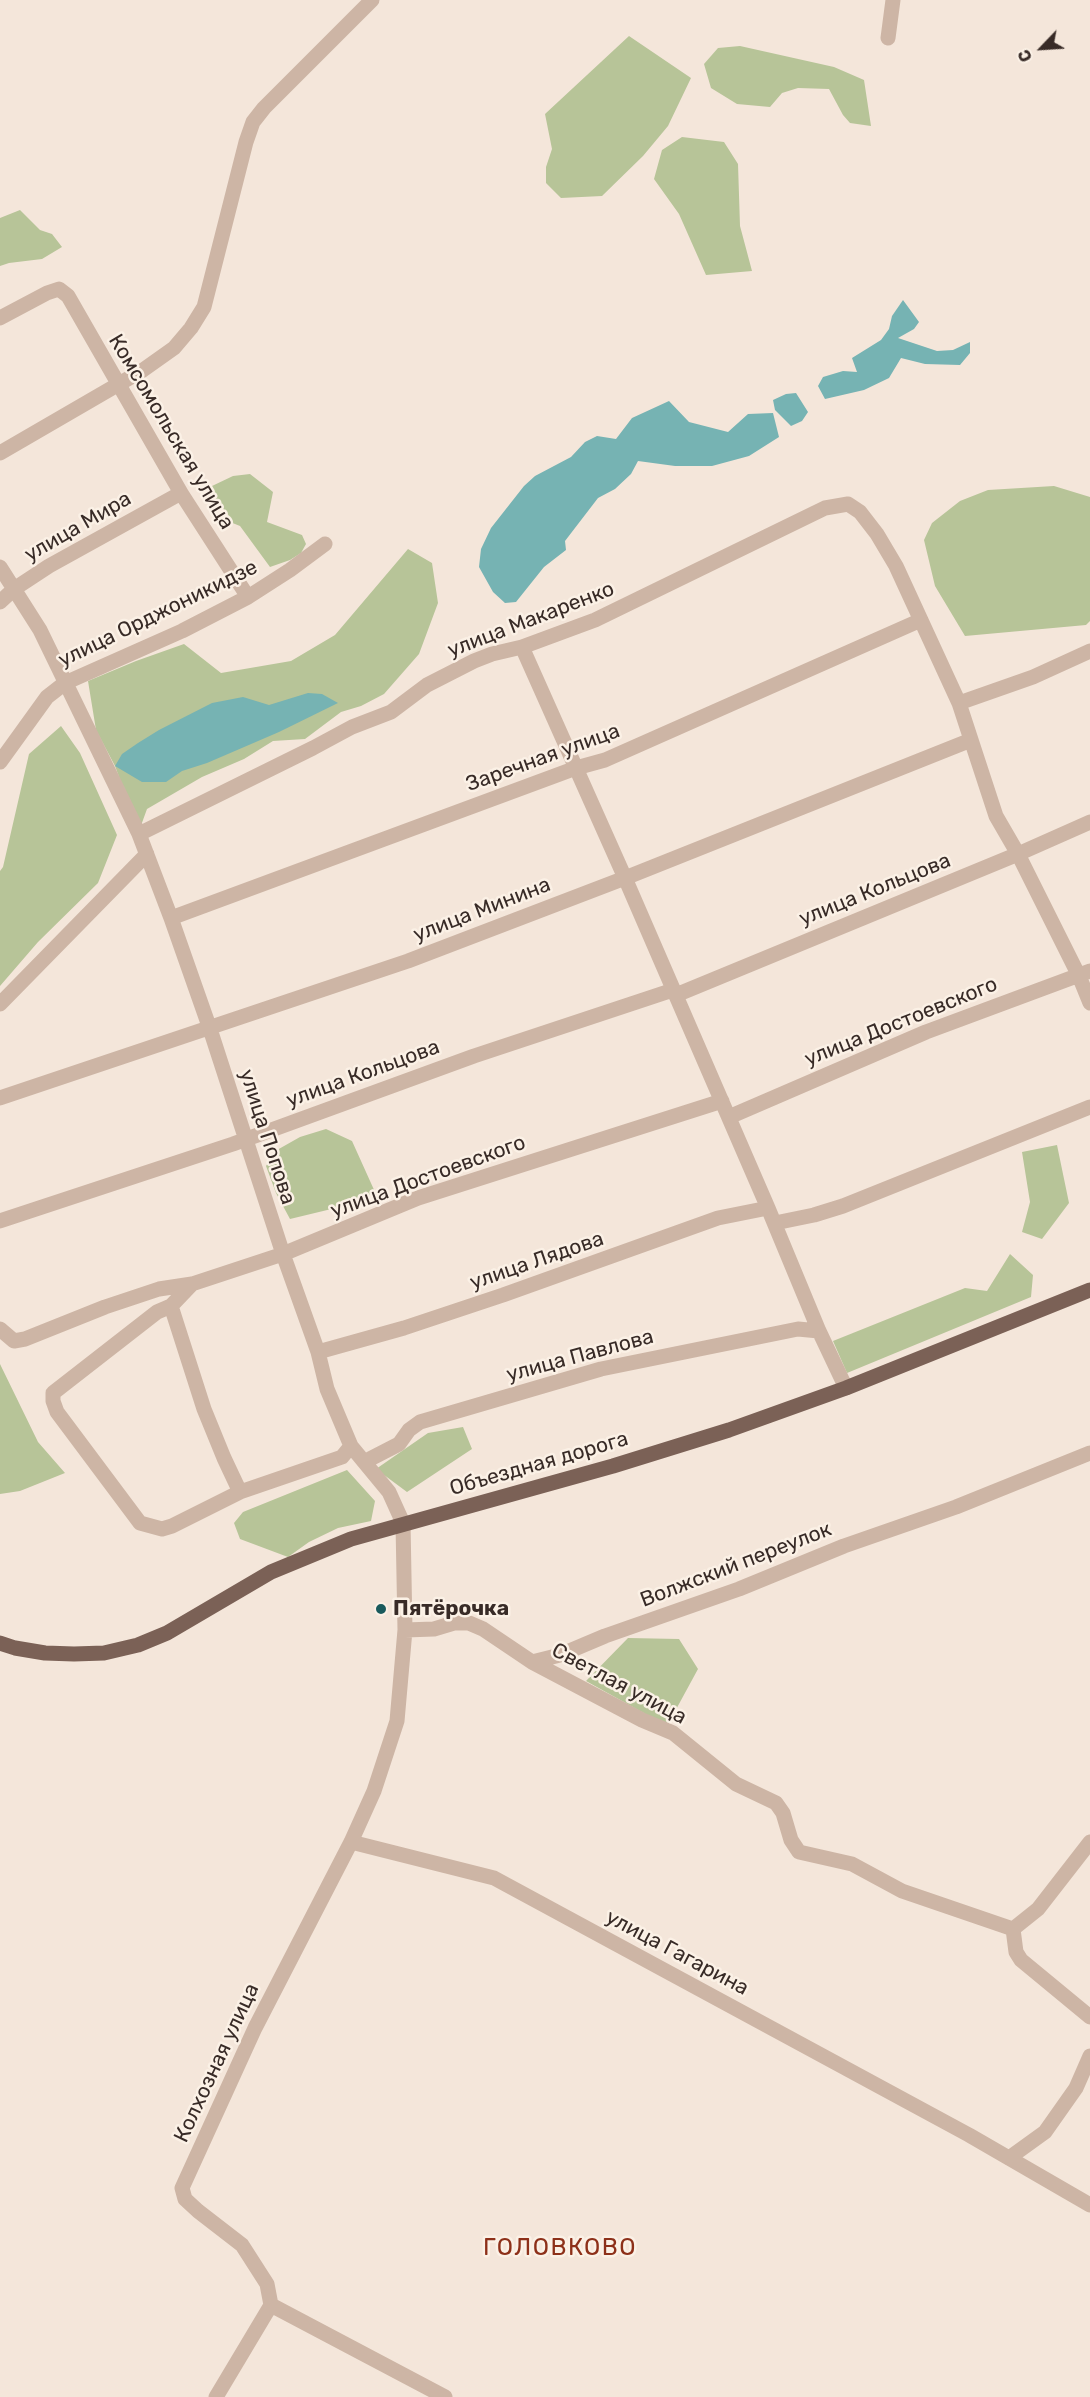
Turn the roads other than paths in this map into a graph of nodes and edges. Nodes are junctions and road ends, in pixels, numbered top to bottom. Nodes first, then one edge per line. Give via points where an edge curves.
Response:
1 (372, 0) edge
2 (893, 0) edge
3 (888, 38) dead end
4 (0, 318) edge
5 (118, 386) junction
6 (0, 453) edge
7 (181, 494) junction
8 (326, 544) dead end
9 (0, 567) edge
10 (14, 589) junction
11 (248, 597) junction
12 (0, 602) edge
13 (921, 620) junction
14 (522, 647) junction
15 (1090, 651) edge
16 (65, 683) junction
17 (959, 703) junction
18 (971, 740) junction
19 (0, 762) edge
20 (576, 768) junction
21 (1090, 822) edge
22 (139, 834) junction
23 (147, 854) junction
24 (1018, 854) junction
25 (625, 878) junction
26 (171, 918) junction
27 (1084, 974) edge
28 (674, 993) junction
29 (1090, 1003) edge
30 (0, 1004) edge
31 (210, 1029) junction
32 (0, 1098) edge
33 (722, 1101) junction
34 (1090, 1107) edge
35 (729, 1117) junction
36 (246, 1139) junction
37 (768, 1208) junction
38 (0, 1221) edge
39 (775, 1223) junction
40 (283, 1254) junction
41 (192, 1284) junction
42 (1090, 1290) edge
43 (171, 1306) junction
44 (0, 1329) edge
45 (819, 1331) junction
46 (318, 1352) junction
47 (846, 1388) junction
48 (351, 1446) junction
49 (1090, 1453) edge
50 (366, 1461) junction
51 (240, 1492) junction
52 (403, 1523) junction
53 (405, 1630) junction
54 (0, 1642) edge
55 (532, 1662) junction
56 (351, 1842) junction
57 (1090, 1842) edge
58 (1013, 1929) junction
59 (1090, 2018) edge
60 (1090, 2056) edge
61 (1009, 2158) junction
62 (1090, 2205) edge
63 (271, 2305) junction
64 (216, 2397) edge
65 (445, 2397) edge

1 - 5 street via 253,122 204,307 174,348
2 - 3 street
4 - 5 street, Комсомольская улица via 60,289 68,296
5 - 6 street
5 - 7 street, Комсомольская улица
7 - 10 street, улица Мира
7 - 11 street, Комсомольская улица
8 - 11 street, улица Орджоникидзе
9 - 10 street, улица Попова
10 - 12 street, улица Мира
10 - 16 street, улица Попова via 40,630
11 - 16 street, улица Орджоникидзе
13 - 14 street, улица Макаренко via 877,534 860,512 848,504 825,508 626,606
13 - 17 street
13 - 20 street, Заречная улица via 605,760
14 - 20 street
14 - 22 street, улица Макаренко via 474,661 427,684 391,712 351,727
15 - 17 street via 1033,677
16 - 19 street, улица Орджоникидзе via 47,697
16 - 22 street, улица Попова
17 - 18 street
18 - 24 street via 996,816
18 - 25 street, улица Минина
20 - 25 street
20 - 26 street, Заречная улица
21 - 24 street, улица Кольцова
22 - 23 street, улица Попова
23 - 26 street, улица Попова
23 - 30 street
24 - 27 street
24 - 28 street, улица Кольцова
25 - 28 street
25 - 31 street, улица Минина via 408,961
26 - 31 street, улица Попова
27 - 29 street
27 - 35 street, улица Достоевского via 926,1032
28 - 33 street
28 - 36 street, улица Кольцова via 474,1056
31 - 32 street, улица Минина
31 - 36 street, улица Попова
33 - 35 street
33 - 40 street, улица Достоевского via 418,1198
34 - 39 street via 843,1206
35 - 37 street
36 - 38 street, улица Кольцова
36 - 40 street, улица Попова
37 - 39 street
37 - 46 street, улица Лядова via 718,1218 502,1296
39 - 45 street
40 - 41 street, улица Достоевского
40 - 46 street, улица Попова
41 - 43 street
41 - 44 street, улица Достоевского via 159,1289 25,1339 14,1341
42 - 47 main road, Объездная дорога
43 - 51 street via 204,1409
43 - 51 street via 157,1312 53,1393 52,1401 140,1523 162,1529
45 - 47 street
45 - 50 street, улица Павлова via 798,1329 590,1372 420,1422 399,1444
46 - 48 street, улица Попова via 327,1389
47 - 52 main road, Объездная дорога via 613,1466
48 - 50 street, улица Попова
48 - 51 street via 342,1457
49 - 55 street, Волжский переулок via 739,1589
50 - 52 street, улица Попова via 389,1492
52 - 53 street, Колхозная улица
52 - 54 main road, Объездная дорога via 351,1539 271,1572 138,1646 74,1654 15,1648
53 - 55 street, Светлая улица via 469,1623
53 - 56 street, Колхозная улица via 398,1720 374,1791
55 - 58 street, Светлая улица via 674,1733 736,1784 776,1803 799,1852 852,1864 902,1891
56 - 61 street, улица Гагарина via 494,1878
56 - 63 street, Колхозная улица via 255,2028 182,2188 185,2199 242,2245 267,2284
57 - 58 street via 1038,1909
58 - 59 street via 1021,1960
60 - 61 street via 1076,2088 1045,2132
61 - 62 street, улица Гагарина
63 - 64 street
63 - 65 street

